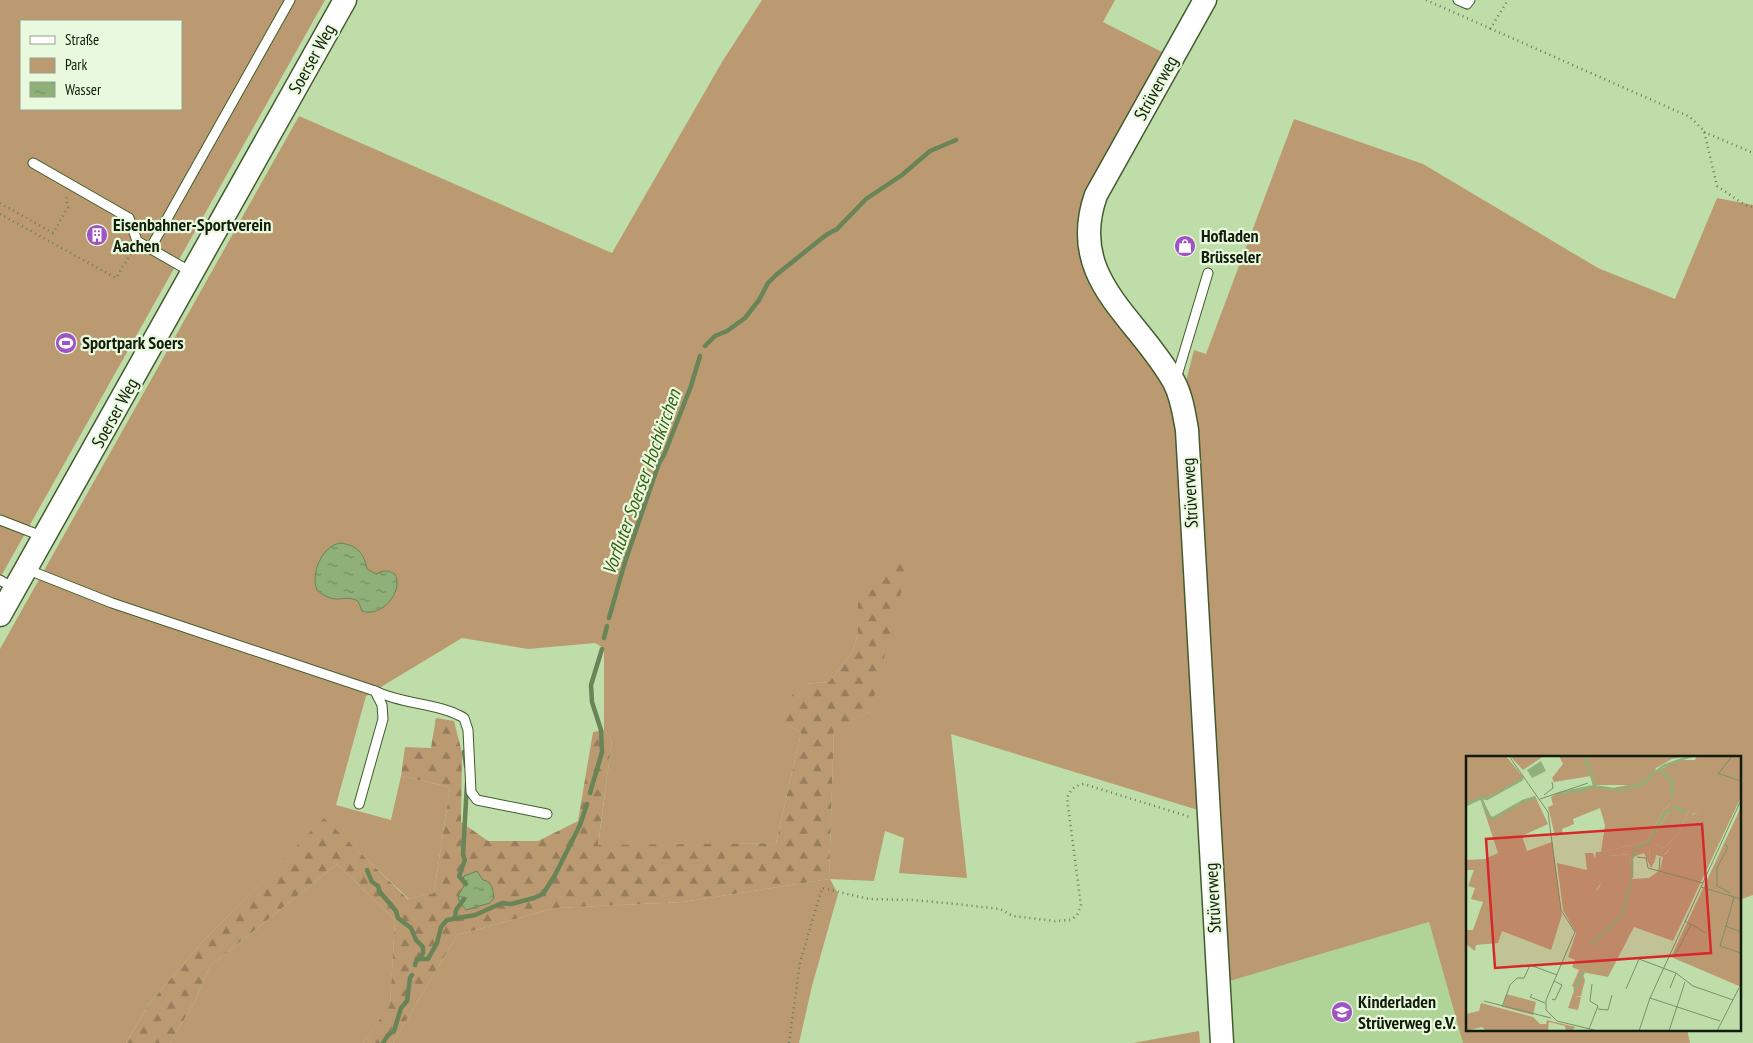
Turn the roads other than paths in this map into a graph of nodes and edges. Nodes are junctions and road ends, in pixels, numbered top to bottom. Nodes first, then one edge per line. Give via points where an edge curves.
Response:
1 (290, 0) edge
2 (345, 0) edge
3 (1205, 0) edge
4 (1458, 0) edge
5 (1470, 0) edge
6 (33, 162) dead end
7 (150, 249) junction
8 (193, 273) junction
9 (1208, 273) dead end
10 (1174, 384) junction
11 (0, 520) edge
12 (44, 537) junction
13 (26, 568) junction
14 (7, 585) edge
15 (0, 615) edge
16 (375, 691) junction
17 (359, 804) dead end
18 (547, 814) dead end
19 (1222, 1043) edge

1 - 7 lane
2 - 8 street, Soerser Weg
3 - 10 street, Strüverweg via 1096,195 1088,225 1095,270 1102,283
4 - 5 lane via 1467,4
6 - 7 lane via 129,218 137,241
7 - 8 lane
8 - 12 street, Soerser Weg
9 - 10 lane
10 - 19 street, Strüverweg via 1181,400 1186,430
11 - 12 lane
12 - 13 street, Soerser Weg
13 - 14 street, Soerser Weg
13 - 16 lane via 112,603
14 - 15 street, Soerser Weg
16 - 17 lane via 384,719
16 - 18 lane via 390,699 453,712 464,718 468,730 471,792 477,800

